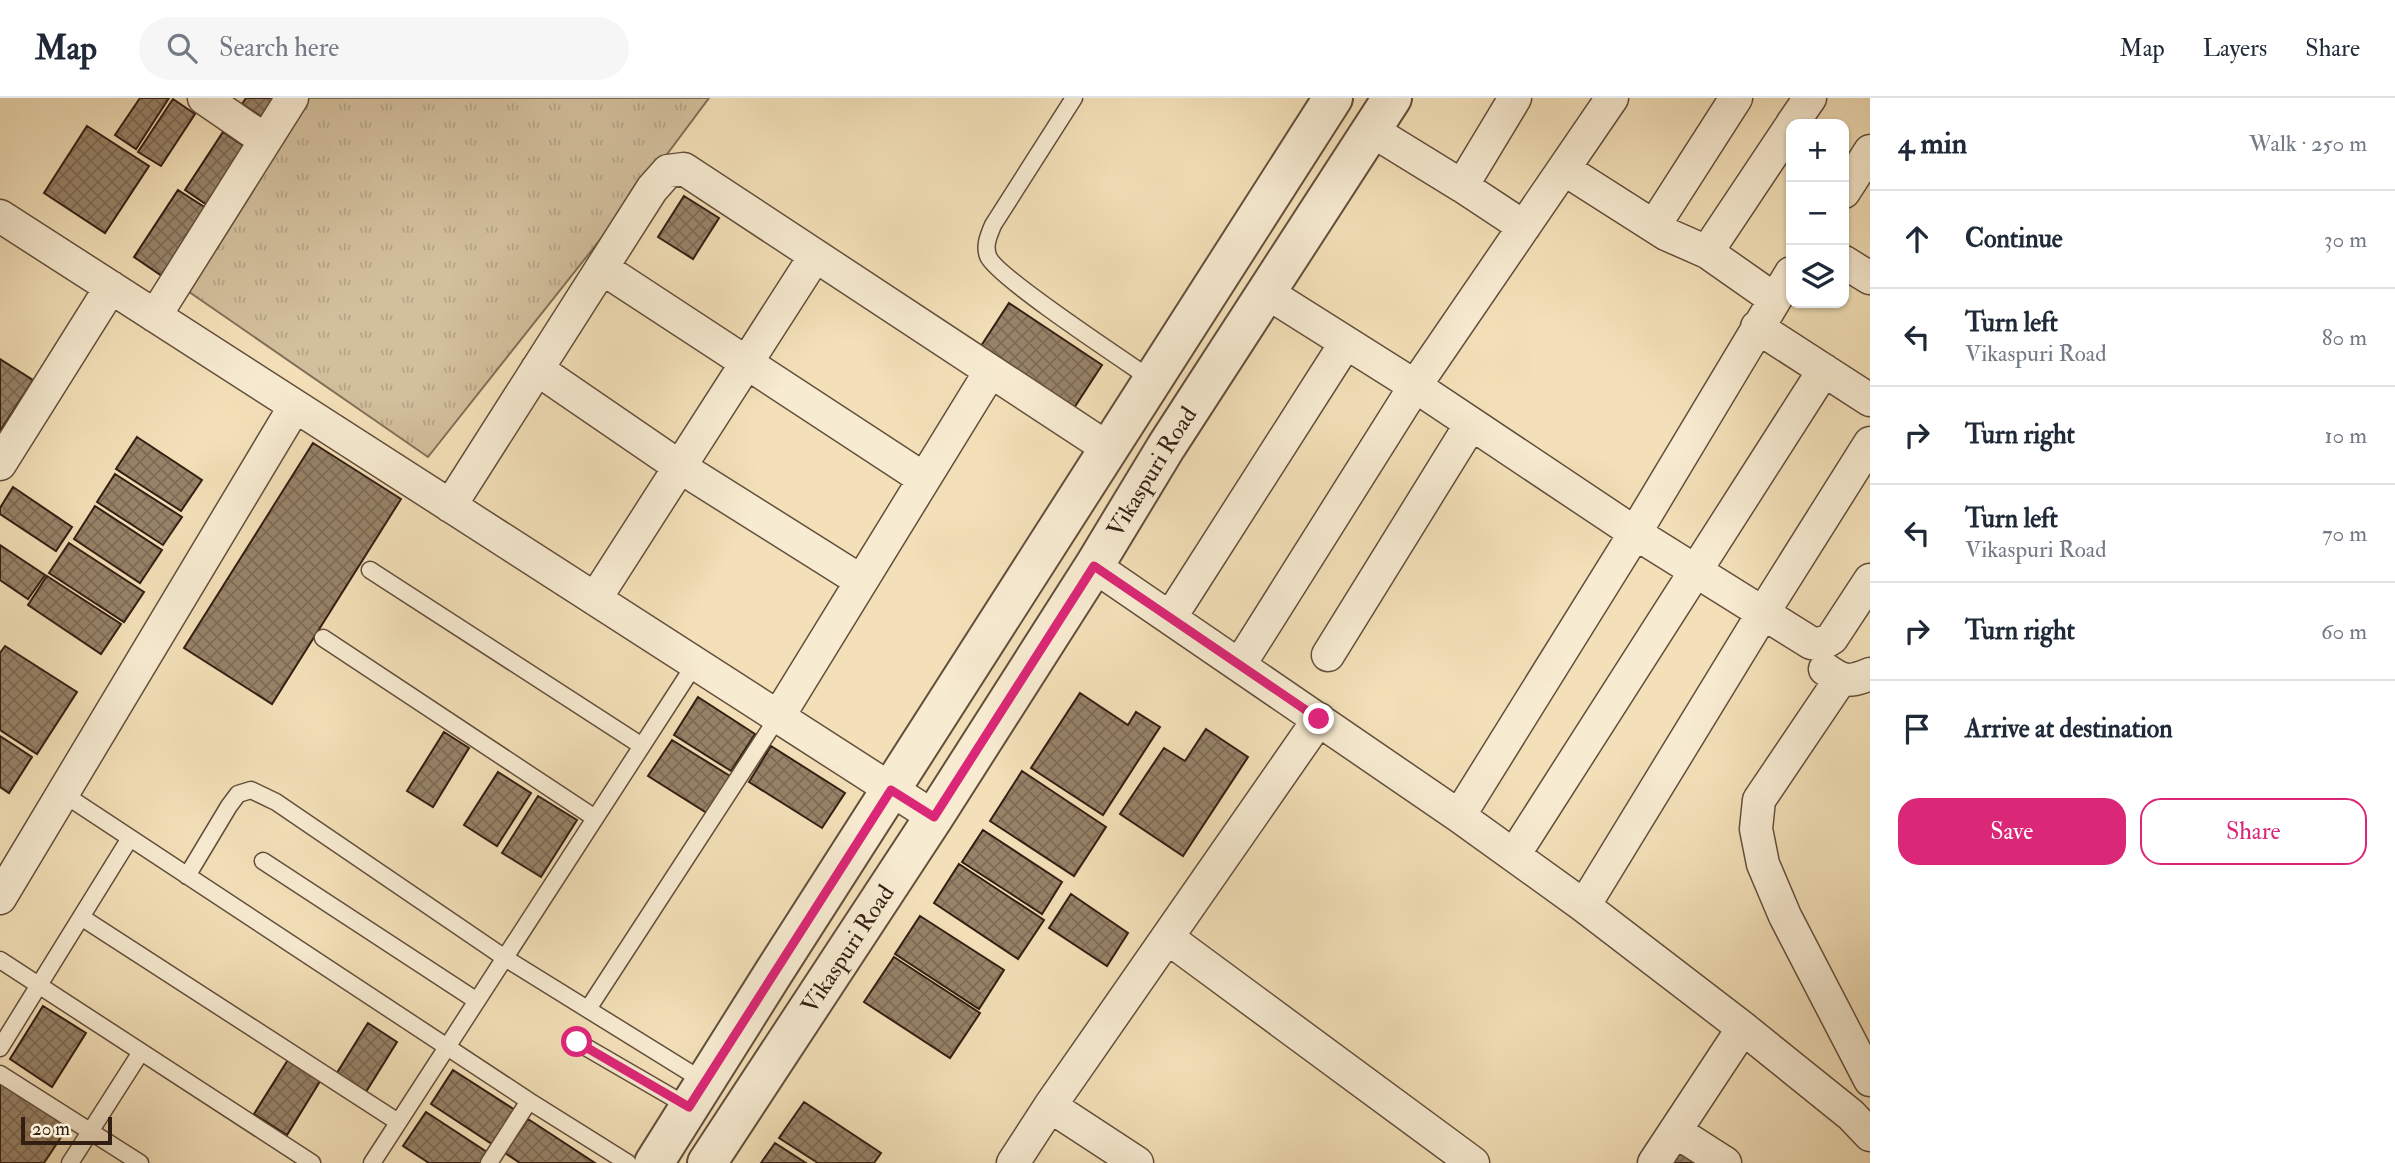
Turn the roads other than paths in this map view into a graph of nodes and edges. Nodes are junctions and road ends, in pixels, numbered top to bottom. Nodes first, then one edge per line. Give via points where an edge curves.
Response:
1 (204, 98) edge
2 (292, 98) edge
3 (1074, 98) edge
4 (1333, 98) edge
5 (1514, 98) edge
6 (1612, 98) edge
7 (1735, 98) edge
8 (1810, 98) edge
9 (1384, 107) edge
10 (1796, 119) edge
11 (1786, 134) edge
12 (265, 140) junction
13 (1870, 151) edge
14 (1564, 169) junction
15 (1849, 184) edge
16 (1462, 186) junction
17 (0, 216) edge
18 (1654, 226) junction
19 (1524, 227) junction
20 (1707, 253) junction
21 (815, 256) junction
22 (1849, 265) edge
23 (602, 268) junction
24 (1870, 278) edge
25 (1786, 281) edge
26 (111, 288) junction
27 (1266, 292) junction
28 (1774, 299) junction
29 (155, 316) junction
30 (1757, 327) junction
31 (1345, 344) junction
32 (746, 364) junction
33 (537, 369) junction
34 (1824, 370) junction
35 (990, 372) junction
36 (1154, 381) junction
37 (1415, 386) junction
38 (1870, 400) edge
39 (295, 406) junction
40 (1471, 424) junction
41 (1870, 443) edge
42 (1109, 449) junction
43 (2, 457) edge
44 (680, 467) junction
45 (924, 479) junction
46 (450, 506) junction
47 (1635, 533) junction
48 (1094, 566) junction
49 (370, 570) dead end
50 (1695, 571) junction
51 (1870, 580) edge
52 (861, 581) junction
53 (595, 599) junction
54 (1763, 613) junction
55 (1170, 618) junction
56 (323, 638) dead end
57 (1811, 643) junction
58 (1328, 655) dead end
59 (695, 664) junction
60 (1240, 664) junction
61 (1855, 677) edge
62 (778, 717) junction
63 (1319, 719) junction
64 (642, 746) junction
65 (891, 790) junction
66 (62, 793) junction
67 (1459, 816) junction
68 (934, 817) junction
69 (596, 818) junction
70 (130, 838) junction
71 (1514, 855) junction
72 (263, 861) dead end
73 (187, 876) junction
74 (0, 898) edge
75 (1584, 905) junction
76 (80, 917) junction
77 (1168, 938) junction
78 (505, 958) junction
79 (0, 960) edge
80 (38, 986) junction
81 (477, 1001) junction
82 (588, 1009) junction
83 (1743, 1028) junction
84 (577, 1042) dead end
85 (447, 1046) junction
86 (0, 1048) edge
87 (141, 1052) junction
88 (0, 1074) edge
89 (1870, 1080) edge
90 (697, 1095) junction
91 (529, 1101) junction
92 (1050, 1106) junction
93 (398, 1122) junction
94 (90, 1131) junction
95 (1675, 1131) junction
96 (1870, 1135) edge
97 (70, 1163) edge
98 (141, 1163) edge
99 (312, 1163) edge
100 (372, 1163) edge
101 (489, 1163) edge
102 (628, 1163) edge
103 (654, 1163) edge
104 (707, 1163) edge
105 (1013, 1163) edge
106 (1137, 1163) edge
107 (1474, 1163) edge
108 (1654, 1163) edge
109 (1725, 1163) edge

1 - 12 street
2 - 12 street
3 - 36 lane via 993,225 986,244 988,258 1015,283
4 - 36 street, Vikaspuri Road
5 - 16 street
6 - 14 street
7 - 18 street
8 - 10 street
9 - 16 street
9 - 27 street, Vikaspuri Road
11 - 20 street
12 - 29 street
13 - 15 street
14 - 18 street
14 - 19 street
16 - 19 street
17 - 26 street
18 - 20 street
19 - 37 street
20 - 28 street
21 - 23 street via 684,169 668,171 652,189
21 - 32 street
21 - 35 street
22 - 24 street
23 - 32 street
23 - 33 street
25 - 28 street
26 - 29 street
26 - 43 street
27 - 31 street
27 - 48 street, Vikaspuri Road
28 - 30 street
29 - 39 street
30 - 34 street
30 - 47 street
31 - 37 street
31 - 55 street
32 - 44 street
32 - 45 street
33 - 44 street
33 - 46 street
34 - 38 street
34 - 50 street
35 - 42 street
35 - 45 street
36 - 42 street, Vikaspuri Road
37 - 40 street
37 - 60 street
39 - 46 street
39 - 66 street
40 - 47 street
40 - 58 street
41 - 54 street
42 - 65 street, Vikaspuri Road
44 - 52 street
44 - 53 street
45 - 52 street
46 - 53 street
47 - 50 street
47 - 67 street
48 - 55 street
48 - 68 street, Vikaspuri Road
49 - 64 lane
50 - 54 street
50 - 71 street
51 - 57 street via 1832,638 1822,644
52 - 62 street
53 - 59 street
54 - 57 street
54 - 75 street
55 - 60 street
56 - 69 lane
57 - 61 street via 1823,667
59 - 62 street
59 - 64 lane
60 - 63 street
61 - 89 street via 1759,800 1756,829 1763,864 1786,916
62 - 65 street
62 - 82 lane
63 - 67 street
63 - 77 street
64 - 69 lane
65 - 68 street
65 - 90 street, Vikaspuri Road
66 - 70 lane
66 - 74 street
67 - 71 street
68 - 104 street, Vikaspuri Road
69 - 78 lane
70 - 73 lane
70 - 76 lane
71 - 75 street
72 - 81 lane
73 - 78 lane via 238,794 251,790 276,802
73 - 85 lane
75 - 83 street
76 - 80 lane
76 - 93 lane
77 - 92 street
77 - 107 street
78 - 81 lane
78 - 82 lane
79 - 80 lane
80 - 86 lane
80 - 87 lane
81 - 85 lane
82 - 90 lane
83 - 95 street
83 - 96 street
84 - 90 lane
85 - 91 lane
85 - 93 lane
87 - 94 lane
87 - 99 lane
88 - 94 lane
90 - 103 street, Vikaspuri Road
91 - 101 lane
91 - 102 lane
92 - 105 street
92 - 106 street
93 - 100 lane
94 - 97 lane
94 - 98 lane
95 - 108 street
95 - 109 street

